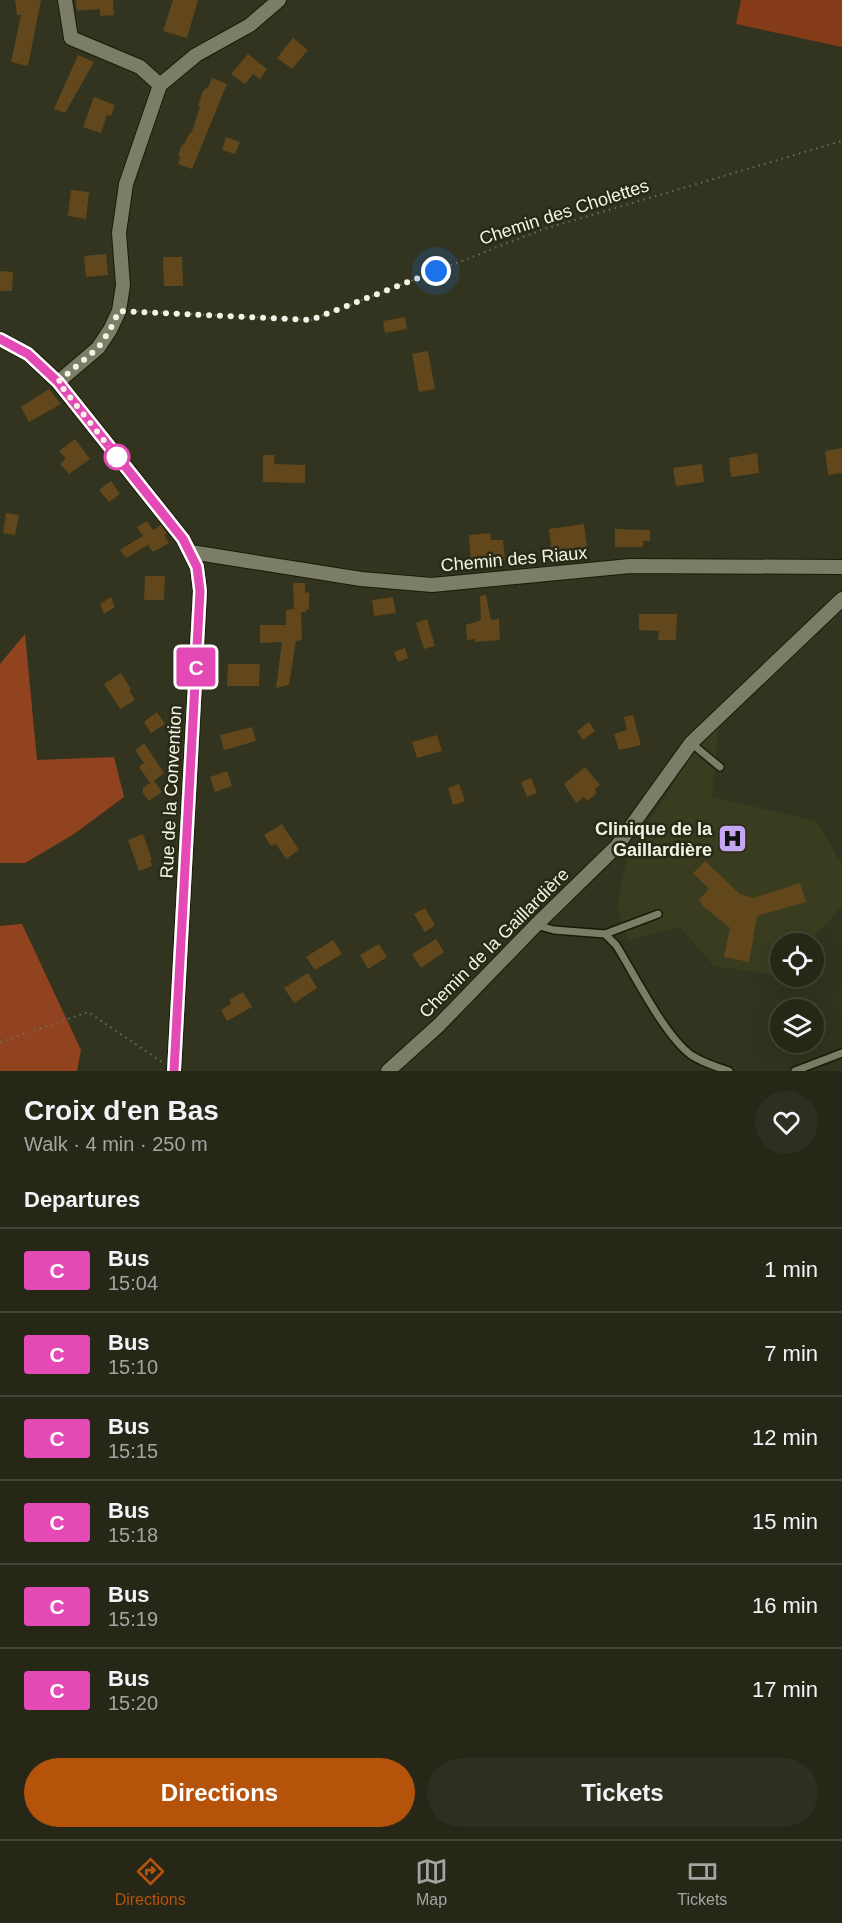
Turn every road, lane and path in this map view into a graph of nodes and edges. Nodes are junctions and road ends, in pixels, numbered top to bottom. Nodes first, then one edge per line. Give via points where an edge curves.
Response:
1 (64, 0) edge
2 (279, 0) edge
3 (160, 85) junction
4 (842, 141) edge
5 (119, 311) junction
6 (0, 339) edge
7 (58, 382) junction
8 (191, 552) junction
9 (842, 567) edge
10 (842, 599) edge
11 (691, 743) junction
12 (720, 767) dead end
13 (658, 914) dead end
14 (536, 925) junction
15 (604, 934) junction
16 (0, 1042) edge
17 (842, 1053) edge
18 (174, 1071) edge
19 (388, 1071) edge
20 (729, 1071) edge
21 (795, 1071) edge

1 - 3 street via 71,38 140,67
2 - 3 street via 250,25 196,55
3 - 5 street via 126,184 119,232 123,285
4 - 5 path, Chemin des Cholettes via 541,230 311,320
5 - 7 street via 98,348
6 - 7 street, Rue de la Convention via 28,354
7 - 8 street, Rue de la Convention
8 - 9 street, Chemin des Riaux via 361,579 432,585 630,566
8 - 18 street, Rue de la Convention via 200,591
10 - 11 street, Chemin de la Gaillardière
11 - 12 lane
11 - 14 street, Chemin de la Gaillardière via 617,846
13 - 15 lane
14 - 15 lane
14 - 19 street, Chemin de la Gaillardière via 440,1025
15 - 20 lane via 616,945 671,1035 691,1054
16 - 18 path via 88,1012
17 - 21 lane

